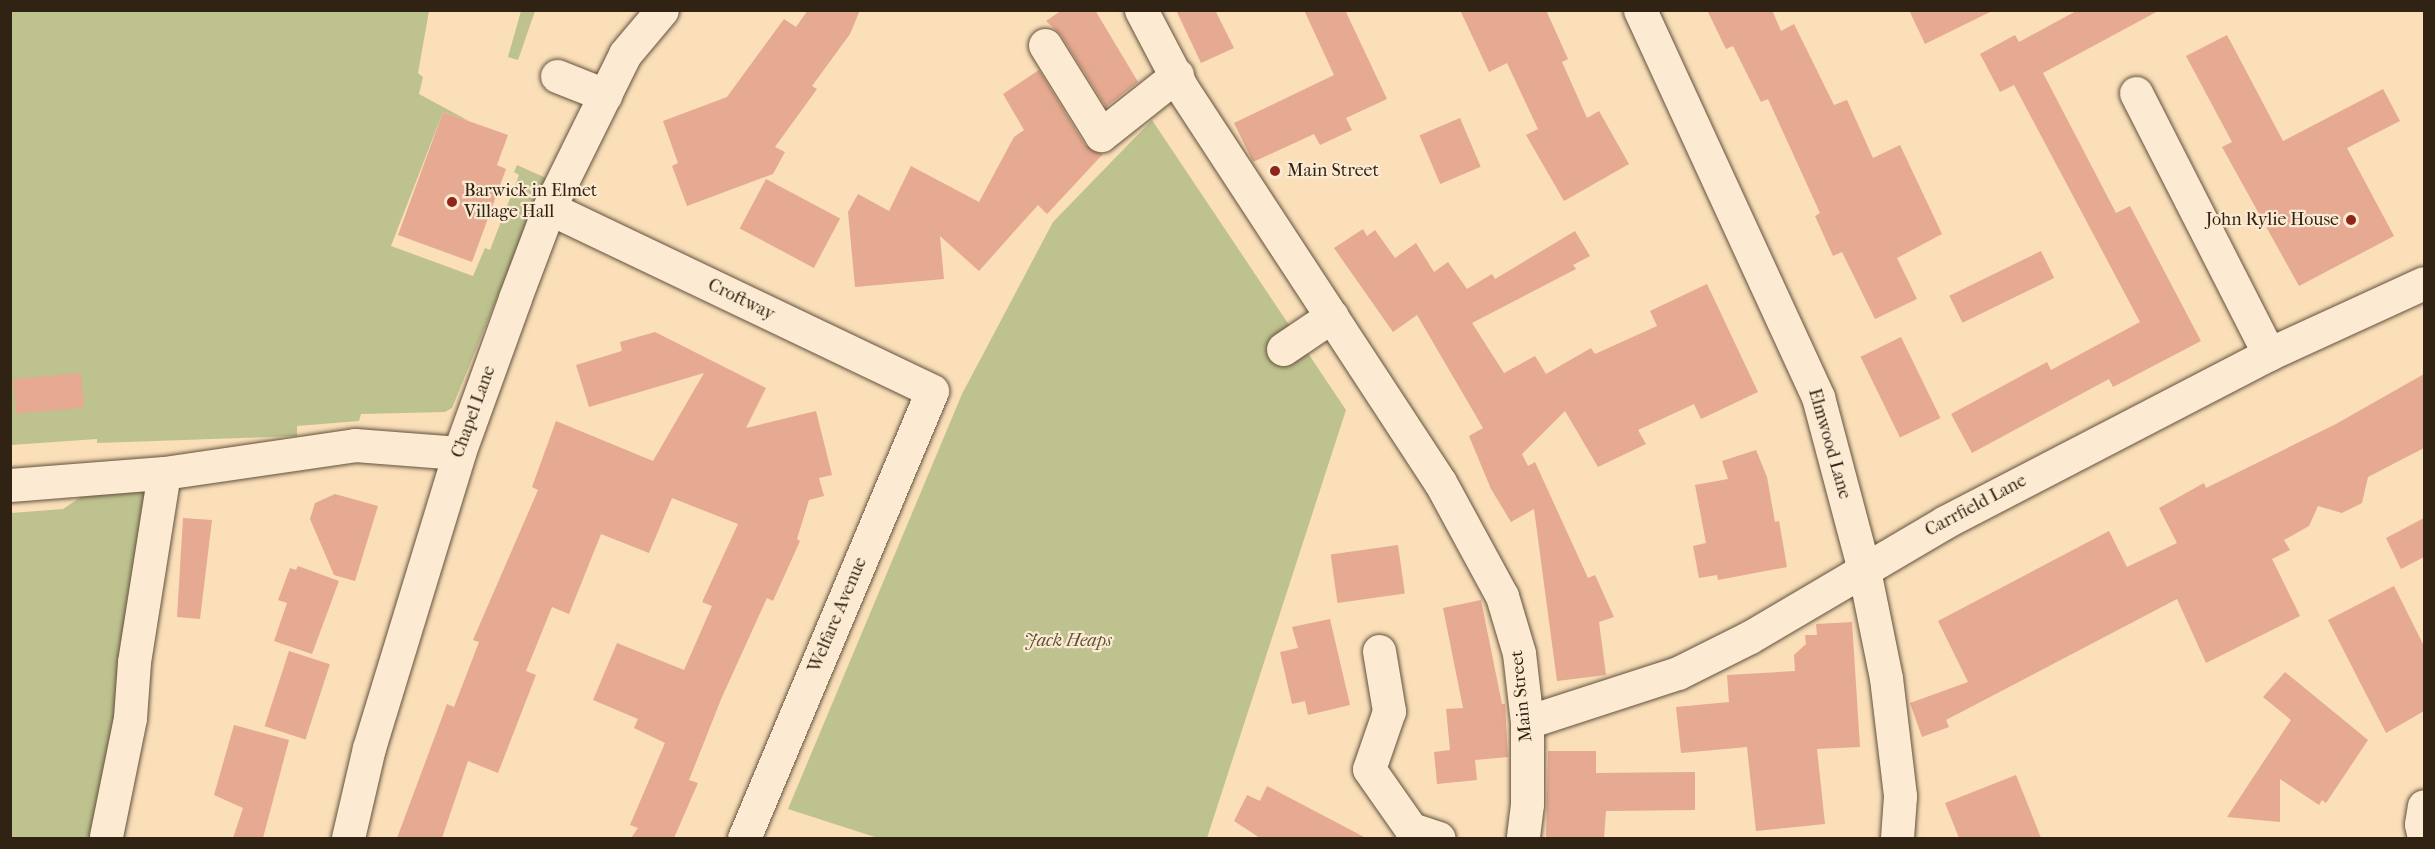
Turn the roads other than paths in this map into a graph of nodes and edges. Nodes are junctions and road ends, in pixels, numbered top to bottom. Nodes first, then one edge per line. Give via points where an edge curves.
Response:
1 (662, 10) edge
2 (1141, 10) edge
3 (1640, 10) edge
4 (1045, 45) dead end
5 (1177, 75) junction
6 (557, 76) dead end
7 (2136, 93) dead end
8 (605, 94) junction
9 (549, 208) junction
10 (2424, 283) edge
11 (1332, 316) junction
12 (1283, 349) dead end
13 (2269, 354) junction
14 (932, 391) joint
15 (459, 453) junction
16 (164, 473) junction
17 (10, 485) edge
18 (1864, 570) junction
19 (1379, 651) dead end
20 (1527, 722) junction
21 (2424, 806) edge
22 (106, 836) dead end
23 (348, 838) edge
24 (744, 838) edge
25 (1439, 838) edge
26 (1523, 838) edge
27 (1897, 838) edge
28 (2424, 838) edge

1 - 8 street, Chapel Lane via 625,54
2 - 5 street, Main Street
3 - 18 street, Elmwood Lane via 1818,397
4 - 5 street via 1101,135
5 - 11 street, Main Street
6 - 8 street
7 - 13 street
8 - 9 street, Chapel Lane
9 - 14 street, Croftway
9 - 15 street, Chapel Lane
10 - 13 street, Carrfield Lane
11 - 12 street
11 - 20 street, Main Street via 1440,482 1502,596 1519,653
13 - 18 street, Carrfield Lane via 1945,522
14 - 24 street, Welfare Avenue
15 - 16 street via 355,445
15 - 23 street, Chapel Lane via 369,748
16 - 17 street
16 - 22 street via 134,662 130,718
18 - 20 street, Carrfield Lane via 1750,637 1678,673
18 - 27 street, Elmwood Lane via 1886,678 1900,796
19 - 25 street via 1389,711 1369,769 1411,829
20 - 26 street, Main Street
21 - 28 street

